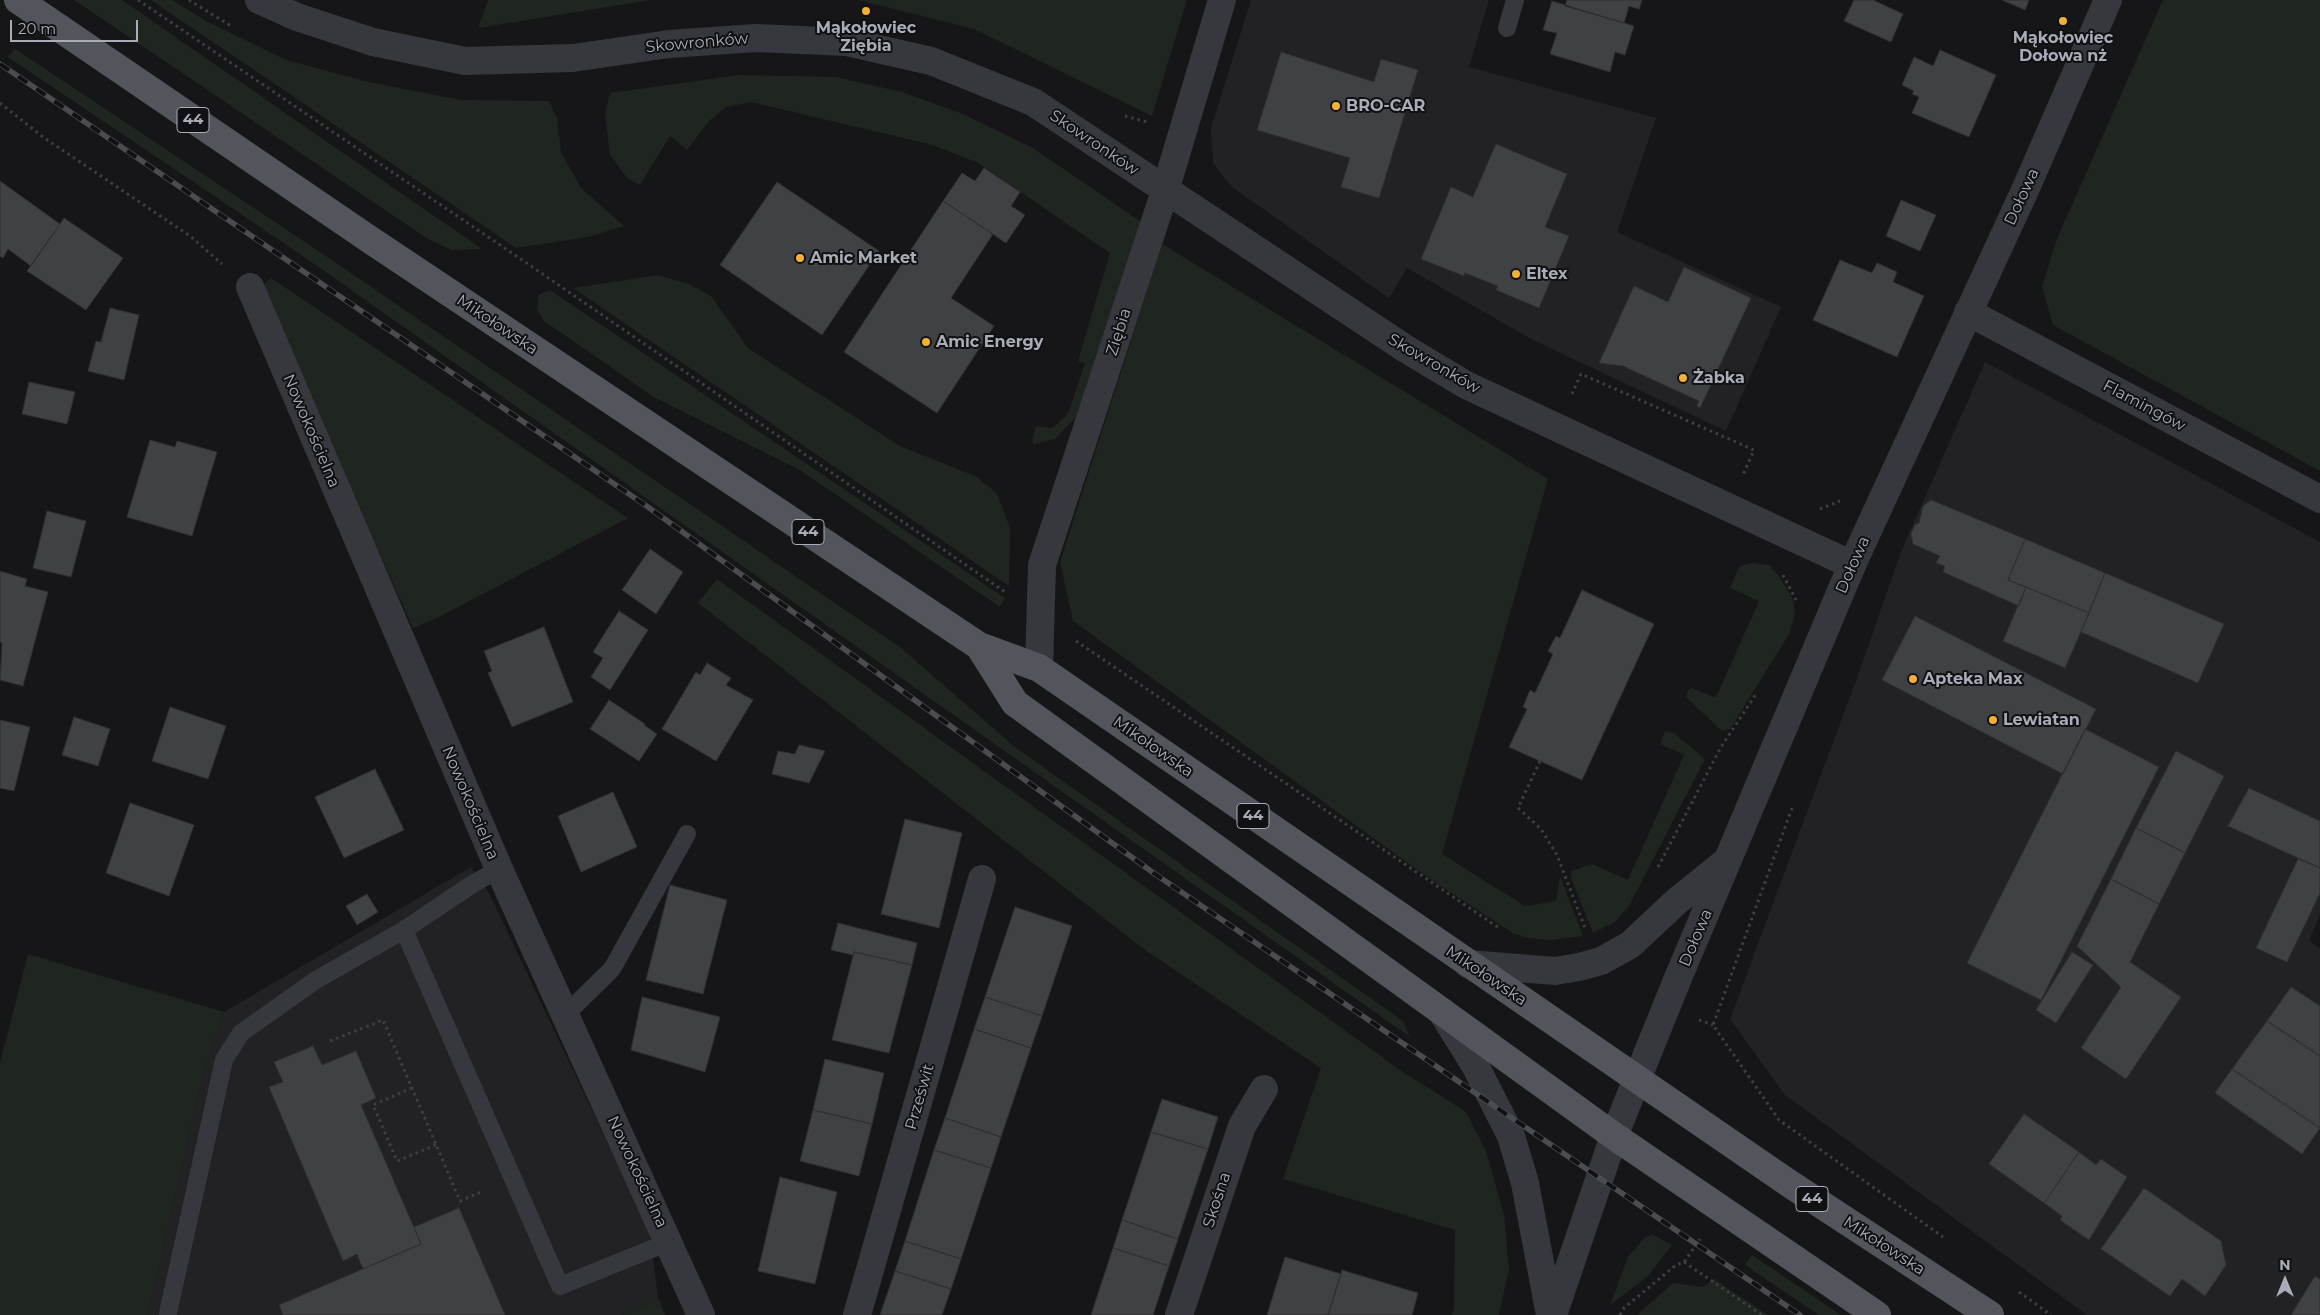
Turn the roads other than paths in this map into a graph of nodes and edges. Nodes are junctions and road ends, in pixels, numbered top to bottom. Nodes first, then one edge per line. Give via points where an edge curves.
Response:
1 (18, 0) edge
2 (259, 0) edge
3 (1222, 0) edge
4 (1515, 0) edge
5 (2108, 0) edge
6 (1507, 28) dead end
7 (1165, 191) junction
8 (250, 287) road end
9 (1968, 312) junction
10 (2320, 499) edge
11 (1852, 565) junction
12 (979, 646) junction
13 (1039, 668) junction
14 (687, 834) dead end
15 (1731, 857) junction
16 (499, 869) junction
17 (982, 879) dead end
18 (404, 930) junction
19 (1468, 964) junction
20 (1442, 1012) junction
21 (565, 1015) junction
22 (1637, 1080) junction
23 (1264, 1089) dead end
24 (1614, 1136) junction
25 (669, 1242) junction
26 (168, 1313) dead end
27 (701, 1315) edge
28 (857, 1315) edge
29 (1179, 1315) edge
30 (1552, 1315) edge
31 (1876, 1315) edge
32 (1990, 1315) edge

1 - 12 main road, Mikołowska / 44 via 368,239
2 - 7 street, Skowronków via 297,17 373,42 465,61 573,58 669,44 756,38 847,42 932,61 1033,102
3 - 7 street, Ziębia
4 - 6 lane
5 - 9 street, Dołowa
7 - 11 street, Skowronków via 1466,385
7 - 13 street, Ziębia via 1042,565
8 - 16 street, Nowokościelna
9 - 10 street, Flamingów
9 - 11 street, Dołowa
11 - 15 street, Dołowa
12 - 13 main road, Mikołowska / 44
12 - 20 main road, Mikołowska / 44 via 1015,703
13 - 19 main road, Mikołowska / 44
14 - 21 lane via 612,969
15 - 19 street via 1630,945 1601,961 1555,971
15 - 22 street, Dołowa
16 - 18 lane
16 - 21 street, Nowokościelna
17 - 28 street, Prześwit
18 - 25 lane via 560,1286
18 - 26 lane via 316,980 241,1033 224,1060
19 - 22 main road, Mikołowska / 44
20 - 24 main road, Mikołowska / 44
20 - 30 street via 1475,1066 1511,1136 1526,1183
21 - 25 street, Nowokościelna
22 - 24 street, Dołowa
22 - 32 main road, Mikołowska / 44
23 - 29 street, Skośna via 1242,1126
24 - 30 street, Dołowa
24 - 31 main road, Mikołowska / 44
25 - 27 street, Nowokościelna

